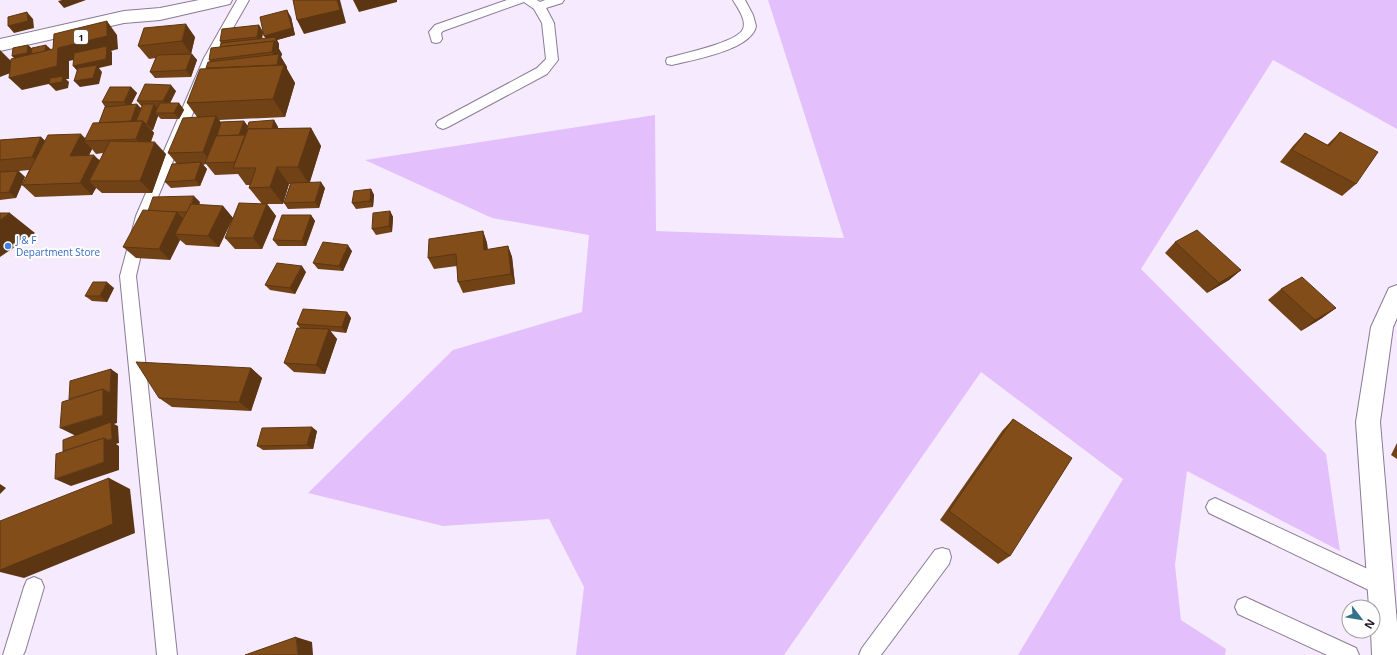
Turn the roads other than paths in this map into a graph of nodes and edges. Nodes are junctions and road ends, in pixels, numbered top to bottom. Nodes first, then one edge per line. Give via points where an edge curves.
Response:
1 (224, 0) edge
2 (243, 0) edge
3 (519, 0) edge
4 (558, 0) edge
5 (739, 0) edge
6 (533, 3) edge
7 (160, 14) junction
8 (436, 39) dead end
9 (0, 45) edge
10 (0, 55) edge
11 (672, 61) dead end
12 (443, 124) dead end
13 (1397, 294) edge
14 (1215, 507) dead end
15 (942, 557) dead end
16 (1380, 585) junction
17 (34, 587) dead end
18 (1245, 607) dead end
19 (13, 655) edge
20 (167, 655) edge
21 (869, 655) edge
22 (1349, 655) edge
23 (1386, 655) edge

1 - 7 main road, 1
2 - 20 lane via 210,58 146,209 128,276
3 - 8 lane via 439,28 435,32
4 - 6 lane
5 - 11 lane via 749,23 749,30 742,38 722,48
6 - 12 lane via 548,23 552,60 542,71
7 - 9 main road, 1 via 124,17
7 - 10 main road, 1 via 125,27
13 - 16 main road via 1382,327 1368,422
14 - 16 lane
15 - 21 lane
16 - 23 main road
17 - 19 lane
18 - 22 lane

